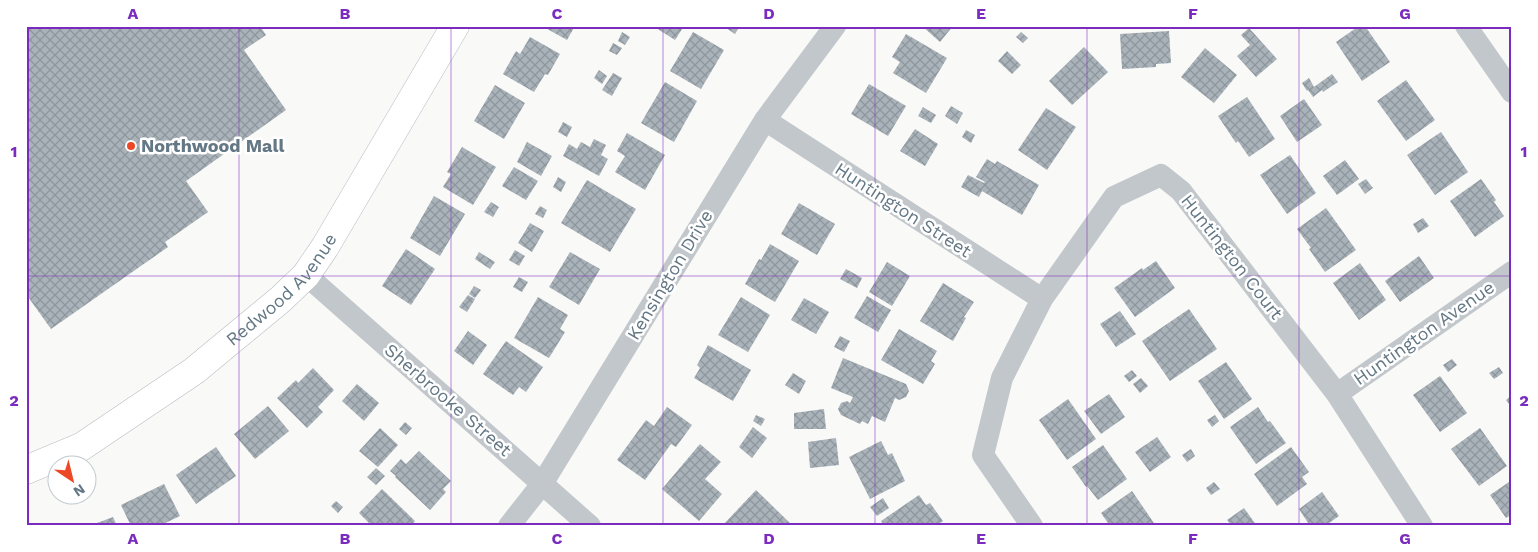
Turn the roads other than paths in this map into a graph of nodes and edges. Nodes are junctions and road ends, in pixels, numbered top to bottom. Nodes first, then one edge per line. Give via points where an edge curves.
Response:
1 (455, 26) edge
2 (835, 26) edge
3 (1466, 26) edge
4 (1512, 92) edge
5 (765, 120) junction
6 (1512, 272) edge
7 (306, 275) junction
8 (1042, 299) junction
9 (1337, 394) junction
10 (26, 470) edge
11 (542, 484) junction
12 (509, 526) edge
13 (590, 526) edge
14 (1032, 526) edge
15 (1422, 526) edge

1 - 7 street, Redwood Avenue
2 - 5 street, Kensington Drive
3 - 4 street
5 - 8 street, Huntington Street
5 - 11 street, Kensington Drive
6 - 9 street, Huntington Avenue
7 - 10 street, Redwood Avenue via 194,371 81,447
7 - 11 street, Sherbrooke Street
8 - 9 street, Huntington Court via 1114,197 1160,175 1181,191
8 - 14 street, Huntington Court via 1002,378 983,456
9 - 15 street, Huntington Court
11 - 12 street, Kensington Drive
11 - 13 street, Sherbrooke Street

